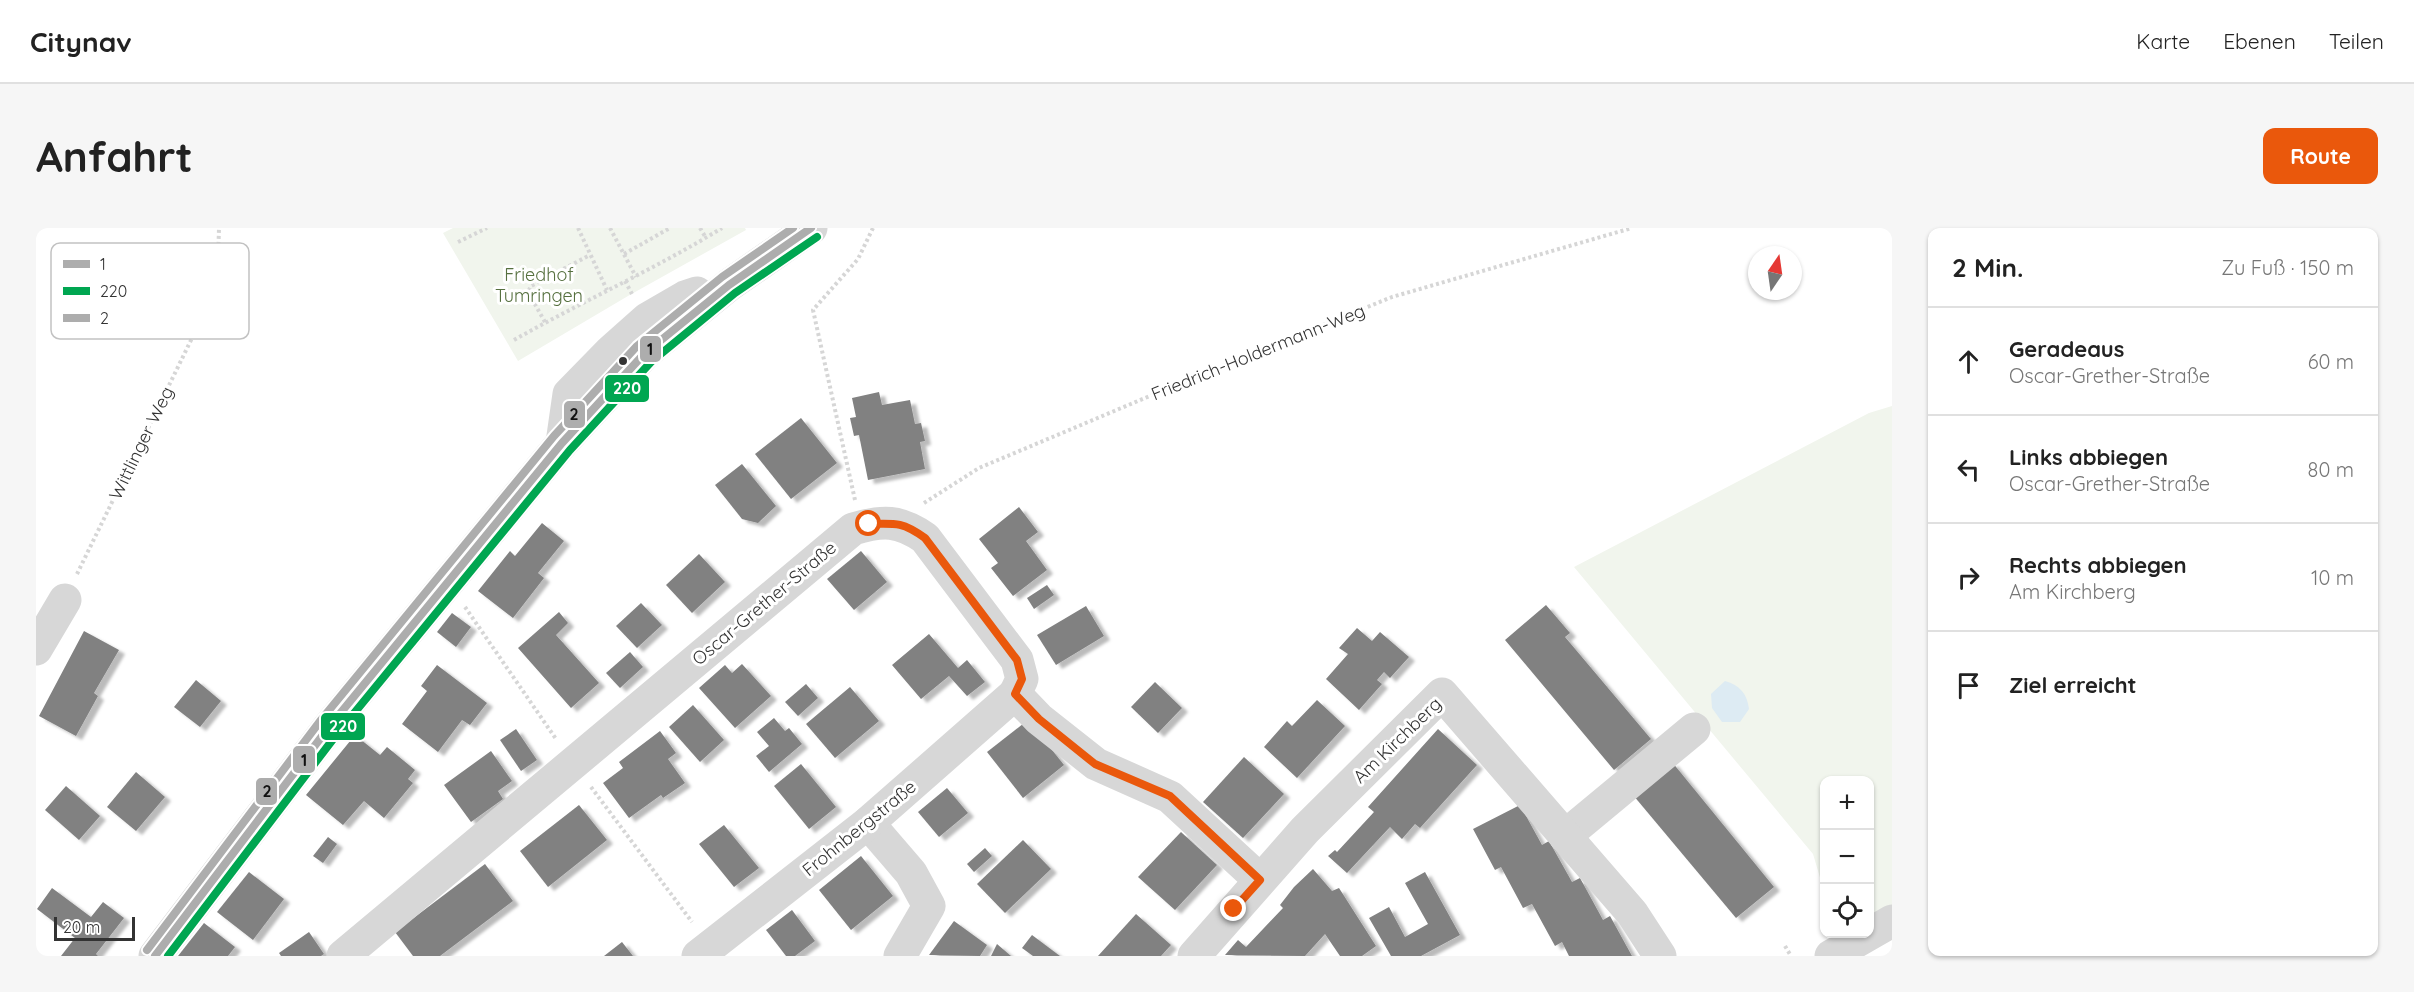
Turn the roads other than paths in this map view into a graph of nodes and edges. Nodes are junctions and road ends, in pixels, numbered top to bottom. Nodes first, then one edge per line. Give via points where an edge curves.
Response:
1 (811, 228) edge
2 (65, 600) road end
3 (36, 649) edge
4 (1015, 694) junction
5 (1694, 729) dead end
6 (868, 823) junction
7 (1565, 836) junction
8 (1260, 880) junction
9 (1892, 921) edge
10 (156, 956) edge
11 (343, 956) edge
12 (698, 956) edge
13 (900, 956) edge
14 (1194, 956) edge
15 (1660, 956) edge
16 (1831, 956) edge

1 - 10 street via 729,285 644,354 562,443 329,727
2 - 3 street
4 - 6 street, Frohnbergstraße
4 - 8 street via 1039,719 1095,764 1170,796
4 - 11 street, Oscar-Grether-Straße via 1022,679 1017,660 925,538 898,523 853,529
5 - 7 street
6 - 12 street, Frohnbergstraße
6 - 13 street via 912,873 929,906
7 - 8 street, Am Kirchberg via 1442,694
7 - 15 street, Am Kirchberg via 1632,914
8 - 14 street, Am Kirchberg
9 - 16 street

